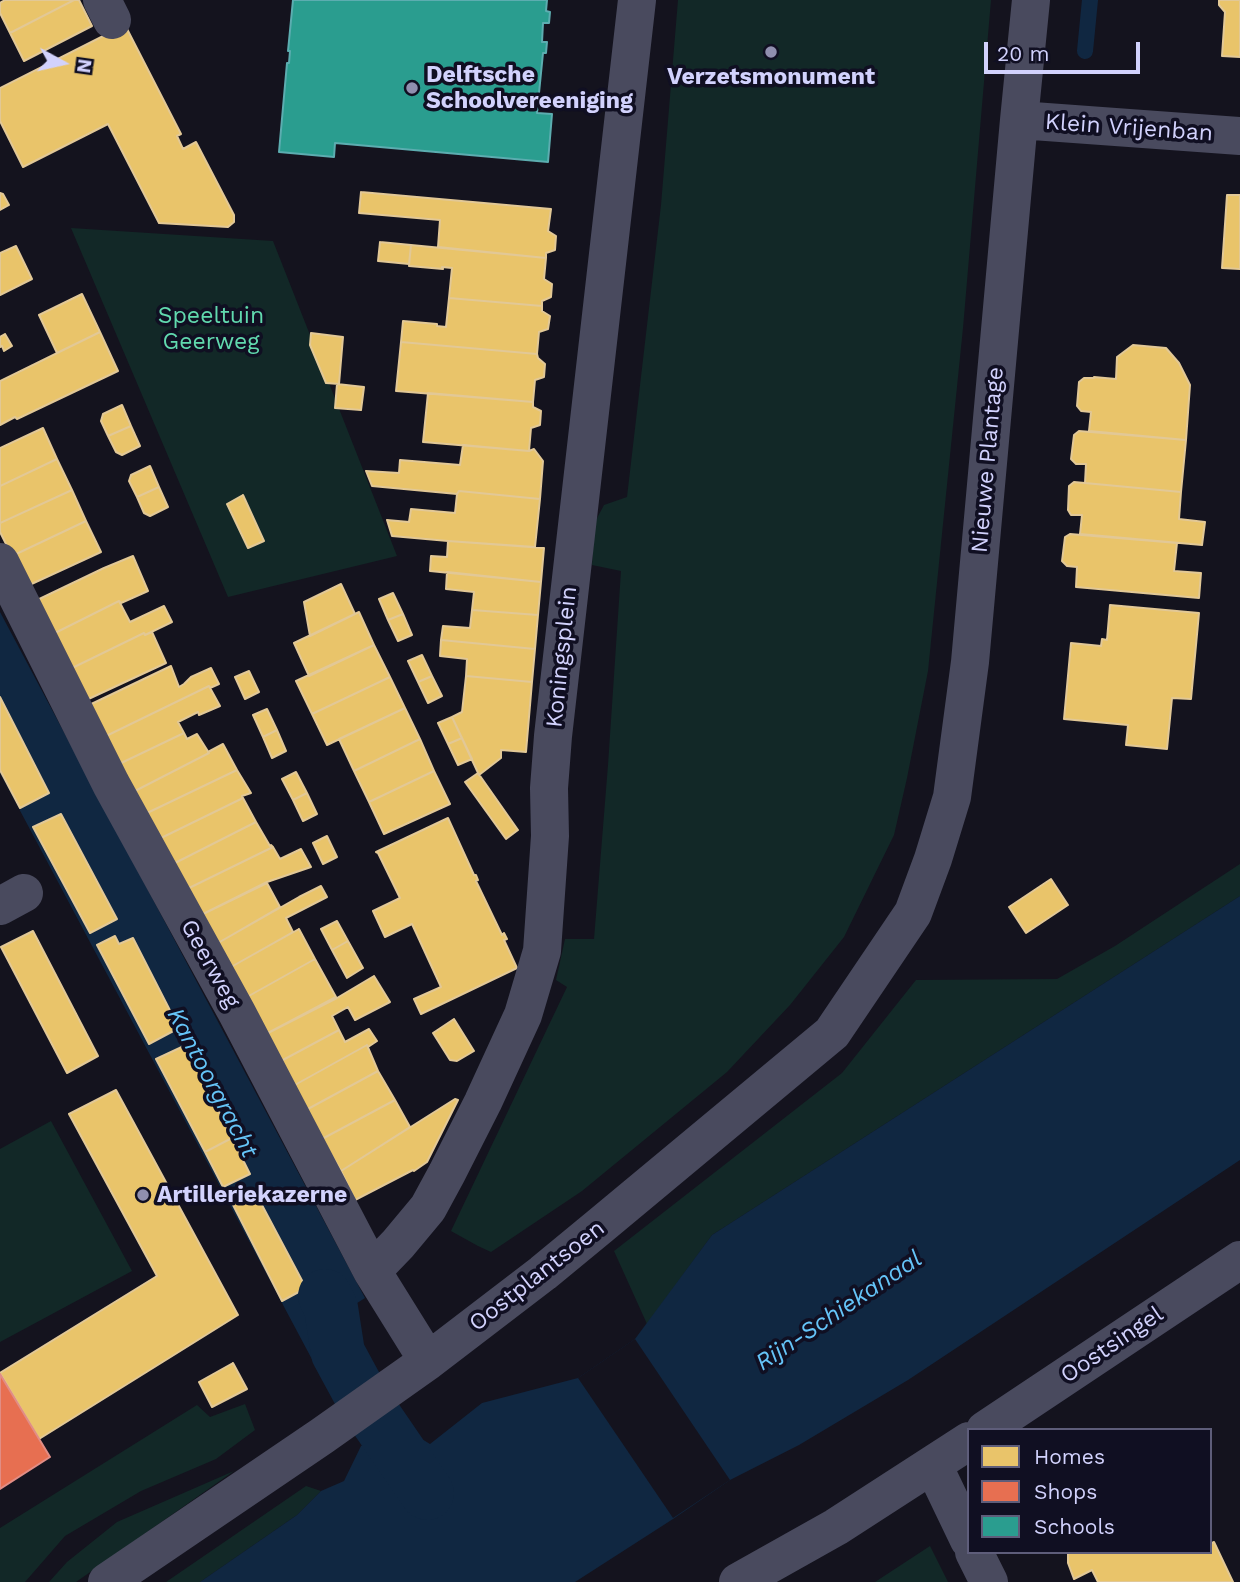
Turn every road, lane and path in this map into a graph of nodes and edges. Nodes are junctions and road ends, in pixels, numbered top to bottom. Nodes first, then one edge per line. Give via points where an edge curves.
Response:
1 (637, 0) edge
2 (1031, 0) edge
3 (1019, 120) junction
4 (1240, 136) edge
5 (0, 562) edge
6 (913, 913) joint
7 (1240, 1260) edge
8 (372, 1271) junction
9 (428, 1361) junction
10 (988, 1428) edge
11 (967, 1442) edge
12 (933, 1465) junction
13 (967, 1536) edge
14 (975, 1554) edge
15 (107, 1582) edge
16 (738, 1582) edge
17 (989, 1582) edge

1 - 8 street, Koningsplein via 552,736 542,951 523,1015 428,1208
2 - 3 street, Nieuwe Plantage
3 - 4 street, Klein Vrijenban
3 - 6 street, Nieuwe Plantage via 968,676 951,797
5 - 8 street, Geerweg via 111,784
6 - 9 street, Oostplantsoen via 832,1033 600,1227
7 - 10 street, Oostsingel
8 - 9 street, Geerweg
9 - 15 street, Oostplantsoen
11 - 12 street
12 - 13 street
12 - 16 street
14 - 17 street

